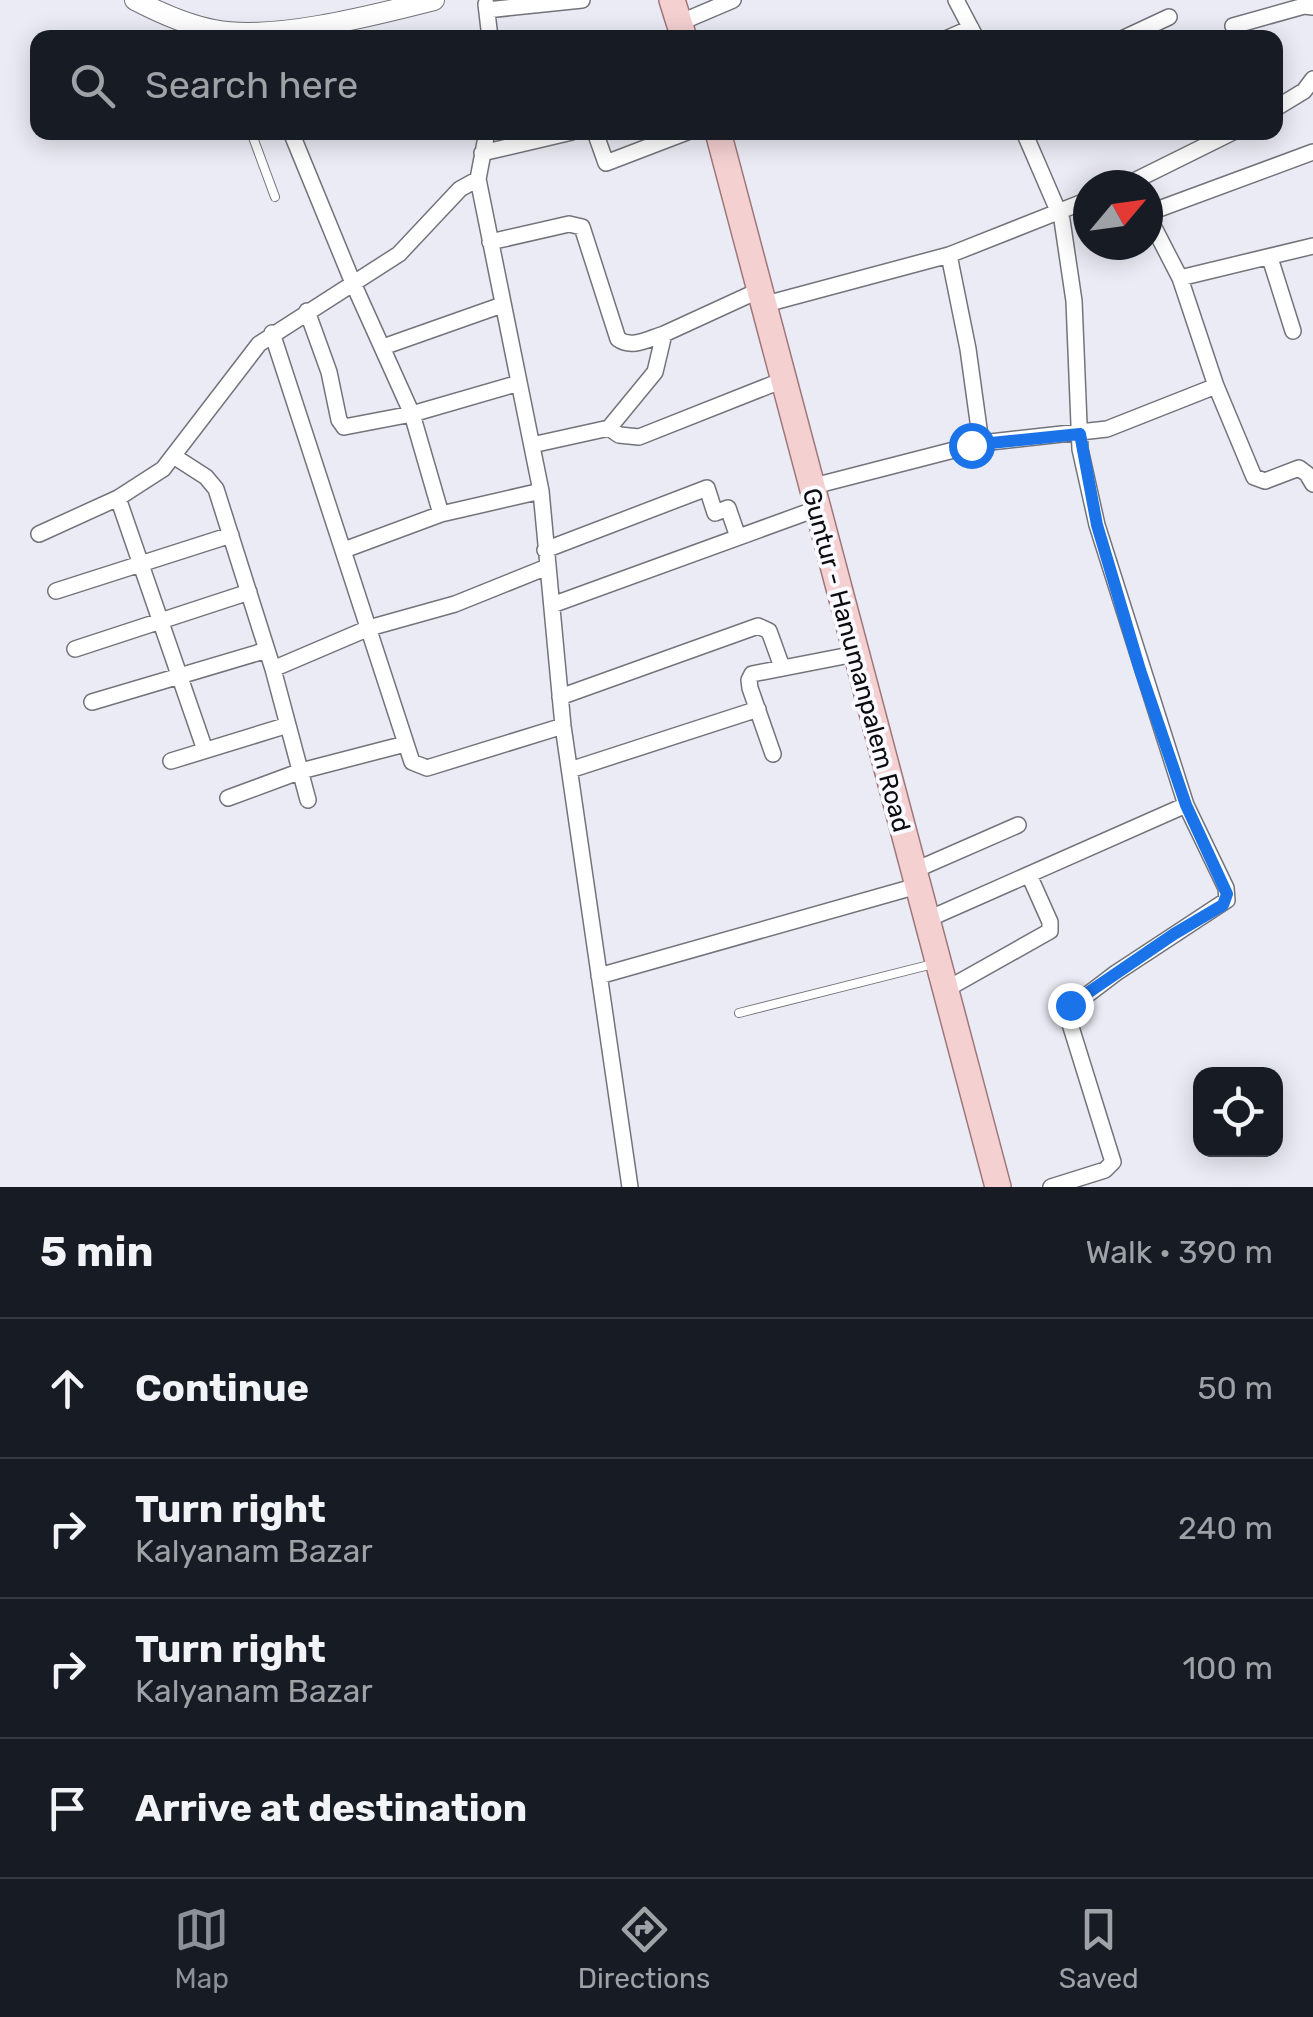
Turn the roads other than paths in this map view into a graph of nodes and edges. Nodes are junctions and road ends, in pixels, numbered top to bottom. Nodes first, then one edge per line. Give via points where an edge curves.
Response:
1 (135, 0) edge
2 (434, 0) edge
3 (582, 0) edge
4 (733, 0) edge
5 (956, 0) edge
6 (486, 5) edge
7 (1313, 7) edge
8 (352, 10) edge
9 (1169, 17) dead end
10 (678, 20) edge
11 (1233, 26) dead end
12 (204, 30) edge
13 (274, 30) edge
14 (489, 30) edge
15 (972, 30) edge
16 (1141, 30) edge
17 (1313, 80) edge
18 (1283, 104) edge
19 (254, 140) edge
20 (294, 140) edge
21 (485, 140) edge
22 (536, 140) edge
23 (598, 140) edge
24 (646, 140) edge
25 (720, 140) edge
26 (1028, 140) edge
27 (1217, 140) edge
28 (482, 152) junction
29 (1313, 152) edge
30 (1158, 170) edge
31 (478, 179) junction
32 (275, 197) dead end
33 (1073, 206) edge
34 (1163, 208) edge
35 (1059, 212) junction
36 (490, 242) junction
37 (1163, 244) edge
38 (1313, 246) edge
39 (949, 255) junction
40 (1270, 258) junction
41 (1180, 278) junction
42 (353, 283) junction
43 (764, 296) junction
44 (502, 305) junction
45 (307, 312) junction
46 (1293, 331) dead end
47 (272, 333) junction
48 (664, 334) junction
49 (383, 348) junction
50 (783, 380) junction
51 (519, 383) junction
52 (1216, 386) junction
53 (412, 414) junction
54 (609, 428) junction
55 (1080, 434) junction
56 (981, 442) junction
57 (532, 446) junction
58 (175, 457) junction
59 (1313, 484) edge
60 (541, 491) junction
61 (118, 498) junction
62 (813, 498) junction
63 (441, 514) junction
64 (39, 534) dead end
65 (230, 535) junction
66 (738, 537) junction
67 (344, 550) junction
68 (546, 559) junction
69 (141, 564) junction
70 (56, 591) dead end
71 (248, 592) junction
72 (552, 605) junction
73 (160, 621) junction
74 (370, 628) junction
75 (75, 649) dead end
76 (266, 650) junction
77 (856, 654) junction
78 (782, 667) junction
79 (273, 669) junction
80 (179, 676) junction
81 (560, 697) junction
82 (92, 702) dead end
83 (758, 708) junction
84 (288, 725) junction
85 (564, 726) junction
86 (405, 744) junction
87 (205, 750) junction
88 (773, 754) dead end
89 (172, 761) dead end
90 (570, 770) junction
91 (302, 771) junction
92 (228, 798) dead end
93 (308, 800) dead end
94 (1186, 805) junction
95 (1018, 825) dead end
96 (1029, 875) junction
97 (915, 878) junction
98 (926, 920) junction
99 (938, 962) junction
100 (599, 976) junction
101 (945, 990) junction
102 (738, 1013) dead end
103 (630, 1187) edge
104 (998, 1187) edge
105 (1051, 1187) edge

1 - 12 street
2 - 8 street
3 - 6 street
4 - 10 street
5 - 15 street
6 - 14 street
7 - 11 street
8 - 13 street
9 - 16 street
17 - 18 street
19 - 32 lane
20 - 42 street
21 - 28 street
22 - 28 street
23 - 24 street via 606,163
25 - 43 main road, Guntur - Hanumanpalem Road
26 - 35 street
27 - 30 street
28 - 31 street
29 - 34 street
31 - 36 street
31 - 42 street via 400,254
33 - 35 street
35 - 39 street
35 - 55 street via 1074,301
36 - 44 street
36 - 48 street via 568,224 582,227 618,339 635,344
37 - 41 street
38 - 40 street
39 - 43 street
39 - 56 street
40 - 41 street
40 - 46 street
41 - 52 street
42 - 45 street
42 - 49 street
43 - 48 street
43 - 50 main road, Guntur - Hanumanpalem Road
44 - 49 street
44 - 51 street
45 - 47 street
45 - 53 street via 341,424
47 - 58 street
47 - 67 street
48 - 54 street via 655,372
49 - 53 street
50 - 54 street via 639,437
50 - 62 main road, Guntur - Hanumanpalem Road
51 - 53 street
51 - 57 street
52 - 55 street
52 - 59 street via 1254,477 1265,481 1298,468
53 - 63 street
54 - 57 street
55 - 56 street
55 - 94 street via 1097,525
56 - 62 street
57 - 60 street
58 - 61 street
58 - 65 street via 212,483
60 - 63 street
60 - 68 street
61 - 64 street
61 - 69 street
62 - 66 street
62 - 77 main road, Guntur - Hanumanpalem Road
63 - 67 street
65 - 69 street
65 - 71 street
66 - 68 street via 728,508 715,512 706,488
66 - 72 street
67 - 74 street
68 - 72 street
68 - 74 street via 455,604
69 - 70 street
69 - 73 street
71 - 73 street
71 - 76 street
72 - 81 street
73 - 75 street
73 - 80 street
74 - 79 street
74 - 86 street
76 - 79 street
76 - 80 street
77 - 78 street
77 - 97 main road, Guntur - Hanumanpalem Road
78 - 81 street via 769,631 758,626
78 - 83 street via 748,680
79 - 84 street
80 - 82 street
80 - 87 street
81 - 85 street
83 - 88 street
83 - 90 street
84 - 87 street
84 - 91 street
85 - 86 street via 426,768 412,762
85 - 90 street
86 - 91 street
87 - 89 street
90 - 100 street
91 - 92 street
91 - 93 street
94 - 96 street
94 - 105 street via 1227,900 1066,1011 1114,1162
95 - 97 street
96 - 98 street
96 - 101 street via 1050,931
97 - 98 main road, Guntur - Hanumanpalem Road
97 - 100 street
98 - 99 main road, Guntur - Hanumanpalem Road
99 - 101 main road, Guntur - Hanumanpalem Road
99 - 102 lane
100 - 103 street
101 - 104 main road, Guntur - Hanumanpalem Road

